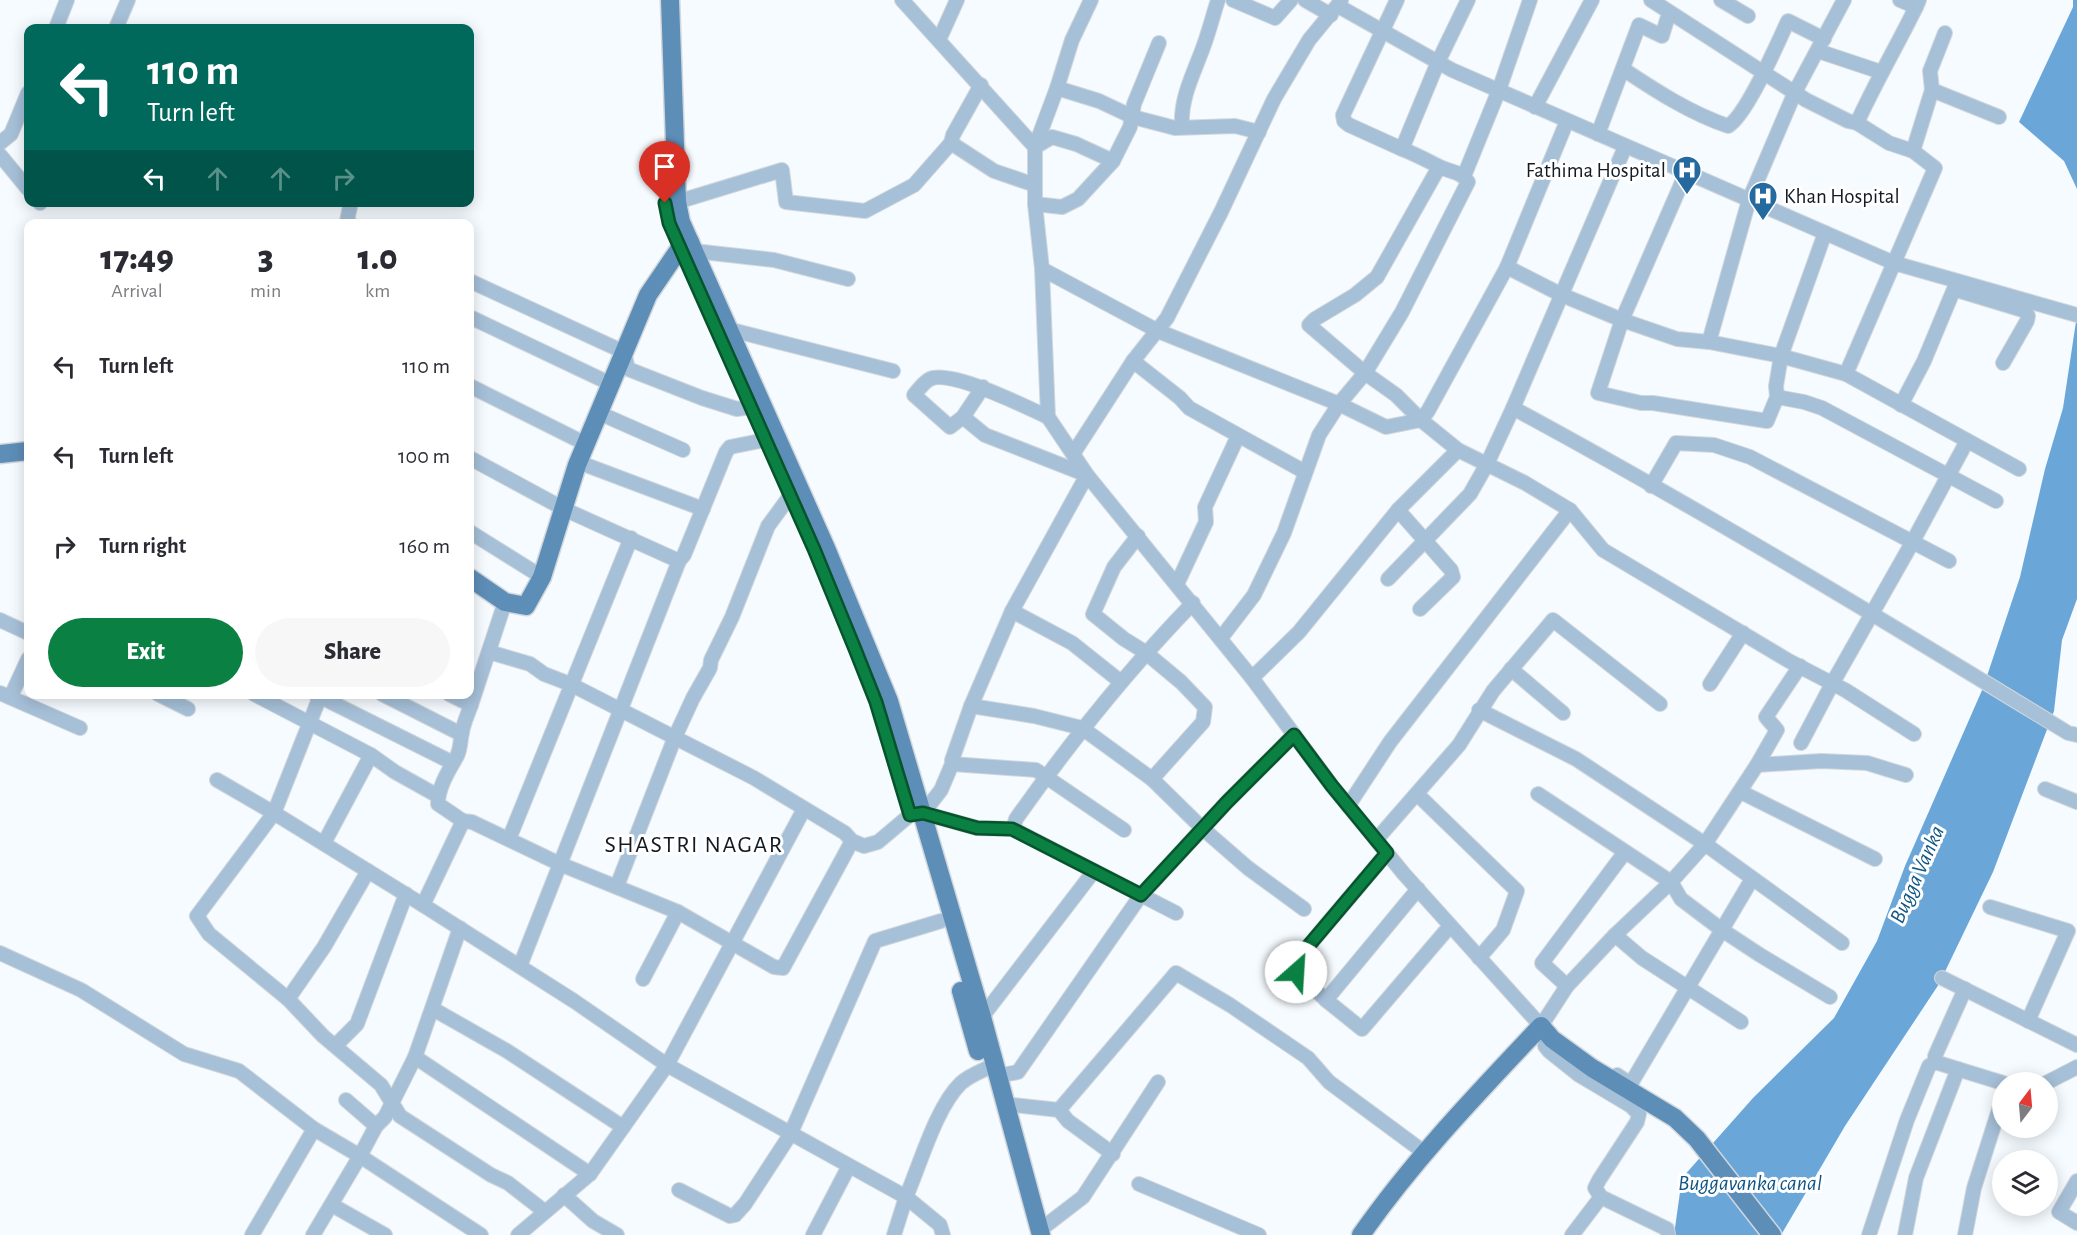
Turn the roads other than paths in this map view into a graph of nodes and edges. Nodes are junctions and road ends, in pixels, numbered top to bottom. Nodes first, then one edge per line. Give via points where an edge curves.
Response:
1 (68, 0) edge
2 (128, 0) edge
3 (658, 0) edge
4 (670, 0) edge
5 (902, 0) edge
6 (957, 0) edge
7 (1091, 0) edge
8 (1218, 0) edge
9 (1233, 0) edge
10 (1291, 0) edge
11 (1305, 0) edge
12 (1398, 0) edge
13 (1468, 0) edge
14 (1530, 0) edge
15 (1592, 0) edge
16 (1651, 0) edge
17 (1721, 0) edge
18 (1844, 0) edge
19 (1900, 0) edge
20 (1917, 3) edge
21 (1337, 7) edge
22 (1669, 13) junction
23 (1748, 16) dead end
24 (58, 24) edge
25 (118, 24) edge
26 (1383, 32) junction
27 (1945, 33) dead end
28 (939, 40) junction
29 (1159, 43) dead end
30 (1821, 45) junction
31 (1438, 62) junction
32 (1623, 69) junction
33 (1881, 72) junction
34 (1763, 73) junction
35 (981, 85) junction
36 (1057, 88) junction
37 (1932, 90) junction
38 (1498, 91) junction
39 (1796, 92) junction
40 (1535, 107) junction
41 (24, 114) edge
42 (1133, 117) junction
43 (1999, 117) dead end
44 (1567, 121) junction
45 (1857, 123) junction
46 (1182, 126) junction
47 (1259, 132) junction
48 (1598, 134) junction
49 (0, 142) edge
50 (951, 143) junction
51 (1035, 147) junction
52 (1625, 147) junction
53 (1402, 149) junction
54 (1913, 151) junction
55 (0, 155) edge
56 (1113, 161) junction
57 (1439, 167) junction
58 (1686, 173) junction
59 (1464, 176) junction
60 (24, 184) edge
61 (1035, 185) junction
62 (1749, 200) junction
63 (677, 202) junction
64 (1035, 204) junction
65 (1825, 233) junction
66 (688, 247) junction
67 (1893, 266) junction
68 (1507, 267) junction
69 (1042, 269) junction
70 (848, 279) dead end
71 (474, 283) edge
72 (1954, 289) junction
73 (1562, 295) junction
74 (2077, 315) edge
75 (474, 318) edge
76 (1622, 320) junction
77 (728, 329) junction
78 (1158, 331) junction
79 (1709, 342) junction
80 (624, 352) junction
81 (1781, 356) junction
82 (1133, 361) junction
83 (2003, 363) dead end
84 (893, 371) dead end
85 (1365, 373) junction
86 (1846, 374) junction
87 (611, 384) junction
88 (983, 387) junction
89 (474, 388) edge
90 (1777, 398) junction
91 (1339, 404) junction
92 (1901, 405) junction
93 (750, 407) junction
94 (1513, 408) junction
95 (599, 413) junction
96 (963, 417) junction
97 (1048, 417) junction
98 (1421, 420) junction
99 (1238, 436) junction
100 (765, 440) junction
101 (1967, 441) junction
102 (586, 444) junction
103 (683, 450) dead end
104 (1458, 450) junction
105 (24, 451) edge
106 (0, 454) edge
107 (1073, 454) junction
108 (474, 460) edge
109 (579, 462) junction
110 (1487, 464) junction
111 (2019, 469) dead end
112 (1305, 472) junction
113 (1087, 475) junction
114 (1948, 475) junction
115 (1651, 486) junction
116 (790, 496) junction
117 (1996, 501) dead end
118 (564, 508) junction
119 (703, 509) junction
120 (1398, 510) junction
121 (1570, 510) junction
122 (474, 534) edge
123 (1138, 536) junction
124 (631, 538) junction
125 (1425, 542) junction
126 (1912, 543) junction
127 (679, 561) junction
128 (1949, 561) dead end
129 (542, 577) junction
130 (1388, 579) dead end
131 (474, 581) edge
132 (1177, 584) junction
133 (505, 602) junction
134 (1193, 603) junction
135 (1420, 609) dead end
136 (1012, 611) junction
137 (1872, 614) junction
138 (0, 620) edge
139 (24, 631) edge
140 (1743, 633) junction
141 (1221, 638) junction
142 (489, 652) junction
143 (1145, 652) junction
144 (24, 665) edge
145 (1800, 666) junction
146 (1510, 669) junction
147 (1252, 678) junction
148 (1121, 682) junction
149 (570, 684) junction
150 (1710, 684) dead end
151 (1832, 684) junction
152 (5, 694) edge
153 (474, 696) edge
154 (168, 699) edge
155 (263, 699) edge
156 (317, 699) edge
157 (326, 699) edge
158 (392, 699) edge
159 (459, 699) edge
160 (473, 699) edge
161 (1660, 704) dead end
162 (471, 705) junction
163 (971, 706) junction
164 (188, 709) dead end
165 (621, 710) junction
166 (1479, 710) junction
167 (1563, 713) dead end
168 (310, 724) junction
169 (80, 728) dead end
170 (1082, 728) junction
171 (461, 734) junction
172 (1294, 735) junction
173 (1914, 735) dead end
174 (2077, 735) edge
175 (675, 737) junction
176 (1802, 743) dead end
177 (371, 755) junction
178 (451, 762) junction
179 (952, 764) junction
180 (1757, 765) junction
181 (1047, 775) junction
182 (1906, 775) dead end
183 (1152, 778) junction
184 (217, 780) dead end
185 (2045, 789) dead end
186 (1741, 792) junction
187 (1417, 794) junction
188 (1538, 794) dead end
189 (438, 796) junction
190 (2077, 802) edge
191 (1348, 806) junction
192 (804, 809) junction
193 (274, 813) junction
194 (916, 814) junction
195 (463, 821) junction
196 (1202, 828) junction
197 (1012, 829) junction
198 (1124, 830) dead end
199 (509, 839) junction
200 (1376, 840) junction
201 (852, 841) junction
202 (324, 843) junction
203 (1705, 844) junction
204 (1625, 852) junction
205 (1387, 853) junction
206 (1875, 859) dead end
207 (560, 864) junction
208 (368, 871) junction
209 (1094, 871) junction
210 (1752, 879) junction
211 (1671, 882) junction
212 (617, 886) junction
213 (1418, 890) junction
214 (406, 894) junction
215 (1141, 895) junction
216 (423, 905) junction
217 (1990, 907) dead end
218 (1304, 909) dead end
219 (678, 912) junction
220 (1176, 914) dead end
221 (941, 921) junction
222 (1450, 926) junction
223 (460, 928) junction
224 (1722, 930) junction
225 (1615, 935) junction
226 (733, 942) junction
227 (1842, 943) dead end
228 (0, 953) edge
229 (1479, 958) junction
230 (520, 966) junction
231 (1942, 978) dead end
232 (643, 979) dead end
233 (1567, 986) junction
234 (1686, 988) junction
235 (1965, 989) junction
236 (1830, 997) dead end
237 (288, 999) junction
238 (1326, 1000) junction
239 (433, 1009) junction
240 (982, 1017) junction
241 (2028, 1021) junction
242 (1741, 1022) dead end
243 (1544, 1029) junction
244 (336, 1045) junction
245 (2077, 1045) edge
246 (415, 1057) junction
247 (1935, 1062) junction
248 (667, 1065) junction
249 (2077, 1067) edge
250 (1958, 1069) junction
251 (992, 1071) junction
252 (2058, 1077) edge
253 (1992, 1080) edge
254 (1158, 1082) dead end
255 (346, 1100) dead end
256 (392, 1103) junction
257 (1005, 1104) junction
258 (1059, 1110) junction
259 (376, 1126) junction
260 (623, 1127) junction
261 (314, 1129) junction
262 (1992, 1131) edge
263 (790, 1133) junction
264 (1425, 1153) junction
265 (1113, 1154) junction
266 (360, 1156) junction
267 (849, 1166) junction
268 (590, 1174) junction
269 (2077, 1181) edge
270 (1139, 1184) dead end
271 (679, 1190) dead end
272 (564, 1195) junction
273 (906, 1197) junction
274 (1601, 1197) junction
275 (332, 1205) junction
276 (544, 1211) junction
277 (2077, 1223) edge
278 (526, 1233) edge
279 (1036, 1233) edge
280 (252, 1235) edge
281 (314, 1235) edge
282 (385, 1235) edge
283 (481, 1235) edge
284 (617, 1235) edge
285 (813, 1235) edge
286 (894, 1235) edge
287 (943, 1235) edge
288 (1259, 1235) edge
289 (1361, 1235) edge
290 (1572, 1235) edge
291 (1668, 1235) edge
292 (1772, 1235) edge
293 (1869, 1235) edge
294 (1905, 1235) edge
295 (1965, 1235) edge

1 - 24 street
2 - 25 street
3 - 66 main road via 665,203 669,223
4 - 63 main road
5 - 28 street
6 - 28 street
7 - 36 street via 1072,40
8 - 46 street via 1190,81
9 - 10 street via 1275,18
11 - 21 street
12 - 26 street
13 - 31 street
14 - 38 street
15 - 40 street
16 - 22 street
17 - 23 street
18 - 30 street
19 - 20 street
20 - 33 street
21 - 26 street
21 - 47 street via 1309,40
22 - 32 street via 1662,36 1639,25
22 - 34 street
26 - 31 street
26 - 53 street via 1343,115 1349,125
27 - 37 street via 1930,71
28 - 35 street
29 - 42 street via 1134,104
30 - 33 street
30 - 34 street via 1788,21
30 - 39 street
31 - 38 street
31 - 53 street
32 - 34 street via 1666,97 1728,126 1740,115
32 - 48 street
33 - 45 street
34 - 39 street
35 - 50 street
35 - 51 street
36 - 42 street
36 - 51 street
37 - 43 street
37 - 54 street
38 - 40 street
38 - 59 street
39 - 45 street
39 - 62 street
40 - 44 street
41 - 49 street via 11,134
42 - 46 street via 1175,128
42 - 56 street
44 - 48 street
44 - 68 street
45 - 54 street via 1889,143
46 - 47 street via 1235,126
47 - 78 street
48 - 52 street
50 - 61 street via 994,171
50 - 63 street via 914,185 865,211 786,202 782,170
51 - 56 street via 1052,137
51 - 61 street
52 - 58 street
52 - 73 street
53 - 57 street
54 - 67 street via 1935,168
55 - 60 street
56 - 64 street via 1078,199 1062,207
57 - 59 street
57 - 85 street via 1377,277 1309,325
58 - 62 street
58 - 76 street
59 - 85 street via 1468,182 1402,312
61 - 64 street
62 - 65 street
62 - 79 street
63 - 66 main road
64 - 69 street
65 - 67 street
65 - 81 street
66 - 70 street via 774,260
66 - 77 main road
66 - 80 main road via 648,295
66 - 93 main road
67 - 72 street
67 - 74 street
67 - 86 street
68 - 73 street
68 - 98 street
69 - 78 street
69 - 97 street
71 - 80 street
72 - 83 street via 2026,311 2027,321
72 - 92 street
73 - 76 street
73 - 94 street
75 - 87 street
76 - 79 street via 1677,339
76 - 90 street via 1598,393 1767,421
77 - 84 street
77 - 194 main road via 889,701
78 - 82 street
78 - 91 street
79 - 81 street
80 - 87 main road
80 - 93 street via 628,369 729,407
81 - 86 street
81 - 90 street
82 - 99 street via 1189,408
82 - 107 street
85 - 91 street
85 - 98 street via 1396,395
86 - 92 street
87 - 95 main road
88 - 96 street
88 - 96 street via 940,377 930,379 914,395 950,427
88 - 97 street
89 - 102 street
90 - 114 street via 1822,408
91 - 98 street via 1386,427
91 - 112 street via 1319,435
92 - 101 street
93 - 100 main road
94 - 110 street
94 - 115 street
95 - 102 main road
95 - 103 street
96 - 113 street via 985,435
97 - 107 street
98 - 104 street
99 - 112 street
99 - 132 street via 1205,507 1206,522
100 - 116 main road
100 - 119 street via 730,447
101 - 111 street
101 - 114 street
102 - 109 main road
104 - 110 street
104 - 120 street
105 - 106 main road
107 - 113 street
108 - 118 street
109 - 118 main road
109 - 119 street
110 - 121 street
110 - 125 street via 1470,494
112 - 141 street via 1284,533 1254,596
113 - 123 street
113 - 136 street
114 - 117 street
114 - 126 street
115 - 126 street via 1676,443 1714,445 1750,457
115 - 137 street
116 - 175 street via 768,526 710,668
116 - 194 main road via 876,702
118 - 124 street
118 - 129 main road
119 - 127 street
120 - 125 street
120 - 147 street via 1299,632
121 - 140 street via 1603,550
121 - 191 street via 1390,742
122 - 129 street
123 - 132 street
123 - 143 street via 1114,567 1093,614
124 - 127 street
124 - 149 street
125 - 130 street
125 - 135 street via 1453,577
126 - 128 street
126 - 137 street
127 - 165 street
129 - 133 main road via 526,606
131 - 133 main road
132 - 134 street
133 - 142 street
134 - 141 street
134 - 143 street
136 - 148 street via 1072,643
136 - 163 street
137 - 151 street
137 - 174 street
138 - 139 street
140 - 145 street
140 - 150 street
141 - 147 street
142 - 149 street via 530,664
142 - 153 street
143 - 148 street
143 - 183 street via 1205,707 1203,722
144 - 152 street
145 - 151 street
145 - 180 street via 1766,717 1778,730
146 - 161 street via 1553,620
146 - 166 street
146 - 167 street
147 - 172 street
148 - 170 street
149 - 165 street
149 - 199 street
151 - 173 street
151 - 176 street
152 - 169 street
154 - 164 street
155 - 168 street
156 - 168 street
157 - 178 street
158 - 171 street
159 - 162 street
160 - 162 street
162 - 171 street
163 - 170 street
163 - 179 street
165 - 175 street
165 - 207 street
166 - 187 street via 1459,745
166 - 203 street via 1576,759
168 - 177 street
168 - 193 street
170 - 181 street
170 - 183 street
171 - 178 street via 457,756
172 - 191 street
172 - 196 street
175 - 192 street
175 - 212 street
177 - 189 street
177 - 202 street
178 - 189 street
179 - 181 street via 1036,770
179 - 194 street via 941,790
180 - 182 street via 1867,763
180 - 186 street
181 - 197 street
181 - 198 street
183 - 196 street
184 - 193 street
185 - 190 street
186 - 203 street
186 - 206 street
187 - 200 street
187 - 229 street via 1516,891 1503,930
188 - 204 street
189 - 195 street via 438,804
191 - 200 street
192 - 201 street
192 - 226 street
193 - 202 street
193 - 237 street via 197,916 209,934
194 - 197 street via 977,828
194 - 201 street via 878,842 864,846
194 - 221 main road
194 - 240 main road
195 - 199 street
195 - 216 street
196 - 215 street
196 - 218 street
197 - 209 street
199 - 207 street
200 - 205 street
201 - 226 street via 783,968 774,967
202 - 208 street
203 - 210 street
203 - 211 street
204 - 211 street
204 - 233 street via 1542,963
205 - 213 street
205 - 238 street via 1294,963 1296,972
207 - 212 street
207 - 230 street
208 - 214 street
208 - 237 street
209 - 215 street
209 - 240 street
210 - 224 street
210 - 227 street
211 - 224 street via 1681,899
211 - 225 street
212 - 219 street
213 - 222 street
213 - 238 street
214 - 216 street
214 - 244 street via 357,1024
215 - 220 street
215 - 251 street via 1018,1072
216 - 223 street
217 - 241 street via 2068,931
219 - 226 street
219 - 232 street
221 - 251 main road
221 - 263 street via 875,941
222 - 229 street
222 - 238 street via 1364,1028 1358,1028
223 - 230 street
223 - 239 street
224 - 234 street
224 - 236 street
225 - 233 street
225 - 234 street
226 - 248 street
228 - 261 street via 81,990 184,1054 239,1071
229 - 243 street
230 - 248 street
231 - 235 street
233 - 243 street
234 - 242 street
234 - 243 street via 1632,1082
235 - 241 street
235 - 247 street
237 - 244 street
239 - 246 street
239 - 260 street via 507,1051
240 - 251 main road
241 - 245 street
243 - 264 main road via 1458,1114
243 - 274 street via 1549,1051 1639,1114 1595,1188
243 - 292 main road via 1592,1068 1675,1118 1697,1139
244 - 256 street via 381,1085
246 - 256 street
246 - 268 street
247 - 250 street
247 - 293 street via 1929,1066 1907,1120
248 - 260 street
248 - 263 street
249 - 252 street
250 - 253 street
250 - 294 street via 1916,1178
251 - 257 main road
251 - 273 street via 962,1082 942,1111
251 - 279 main road
254 - 265 street
255 - 259 street
256 - 259 street
256 - 276 street via 400,1116 508,1183
257 - 258 street
257 - 279 main road
258 - 264 street via 1176,973 1308,1058 1329,1082
258 - 265 street
259 - 266 street
260 - 268 street
261 - 266 street
261 - 280 street
262 - 295 street via 1974,1188
263 - 267 street
263 - 271 street via 735,1215 720,1213
264 - 289 main road
265 - 279 street via 1083,1197
266 - 275 street
266 - 283 street
267 - 273 street
267 - 285 street
268 - 272 street
269 - 277 street via 2059,1212
270 - 288 street
272 - 276 street
272 - 284 street via 593,1221
273 - 286 street
273 - 287 street via 940,1225
274 - 290 street
274 - 291 street via 1668,1228
275 - 281 street
275 - 282 street
276 - 278 street

